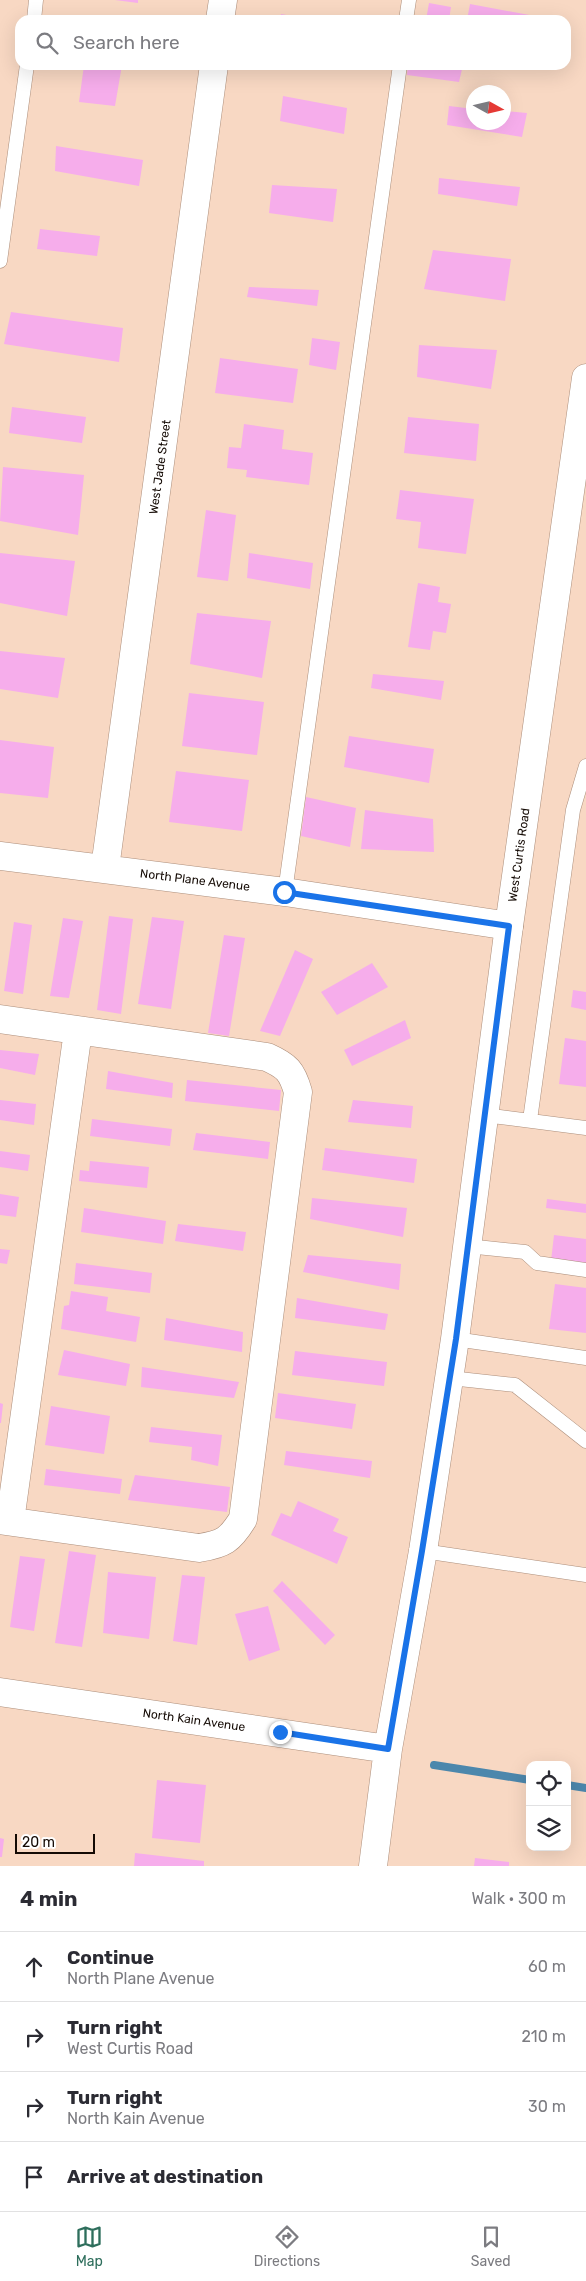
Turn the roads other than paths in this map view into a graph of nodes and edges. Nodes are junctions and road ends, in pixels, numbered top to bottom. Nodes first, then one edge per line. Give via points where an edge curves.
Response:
1 (36, 0) edge
2 (223, 0) edge
3 (409, 0) edge
4 (34, 15) edge
5 (221, 15) edge
6 (407, 15) edge
7 (26, 70) edge
8 (213, 70) edge
9 (399, 70) edge
10 (0, 262) edge
11 (586, 378) edge
12 (577, 502) edge
13 (586, 766) edge
14 (0, 856) edge
15 (105, 868) junction
16 (284, 892) junction
17 (509, 926) junction
18 (0, 1019) edge
19 (78, 1031) junction
20 (484, 1115) junction
21 (530, 1120) junction
22 (586, 1128) edge
23 (467, 1246) junction
24 (586, 1270) edge
25 (456, 1339) junction
26 (586, 1358) edge
27 (450, 1378) junction
28 (586, 1441) edge
29 (5, 1520) edge
30 (422, 1551) junction
31 (586, 1575) edge
32 (0, 1692) edge
33 (388, 1749) junction
34 (373, 1866) edge

1 - 4 lane
2 - 5 street
3 - 6 lane
7 - 10 lane
8 - 15 street, West Jade Street
9 - 16 lane
11 - 12 street, West Curtis Road
12 - 17 street, West Curtis Road
13 - 21 lane via 574,810
14 - 15 street, North Plane Avenue
15 - 16 street, North Plane Avenue
16 - 17 street, North Plane Avenue
17 - 20 street, West Curtis Road
18 - 19 street
19 - 29 street
19 - 29 street via 267,1057 281,1063 294,1077 298,1092 243,1519 232,1536 214,1546 199,1548
20 - 21 lane
20 - 23 street, West Curtis Road
21 - 22 lane
23 - 24 lane via 525,1252 537,1263
23 - 25 street, West Curtis Road
25 - 26 lane
25 - 27 street, West Curtis Road
27 - 28 lane via 515,1385
27 - 30 street, West Curtis Road
30 - 31 lane
30 - 33 street, West Curtis Road
32 - 33 street, North Kain Avenue
33 - 34 street, West Curtis Road

